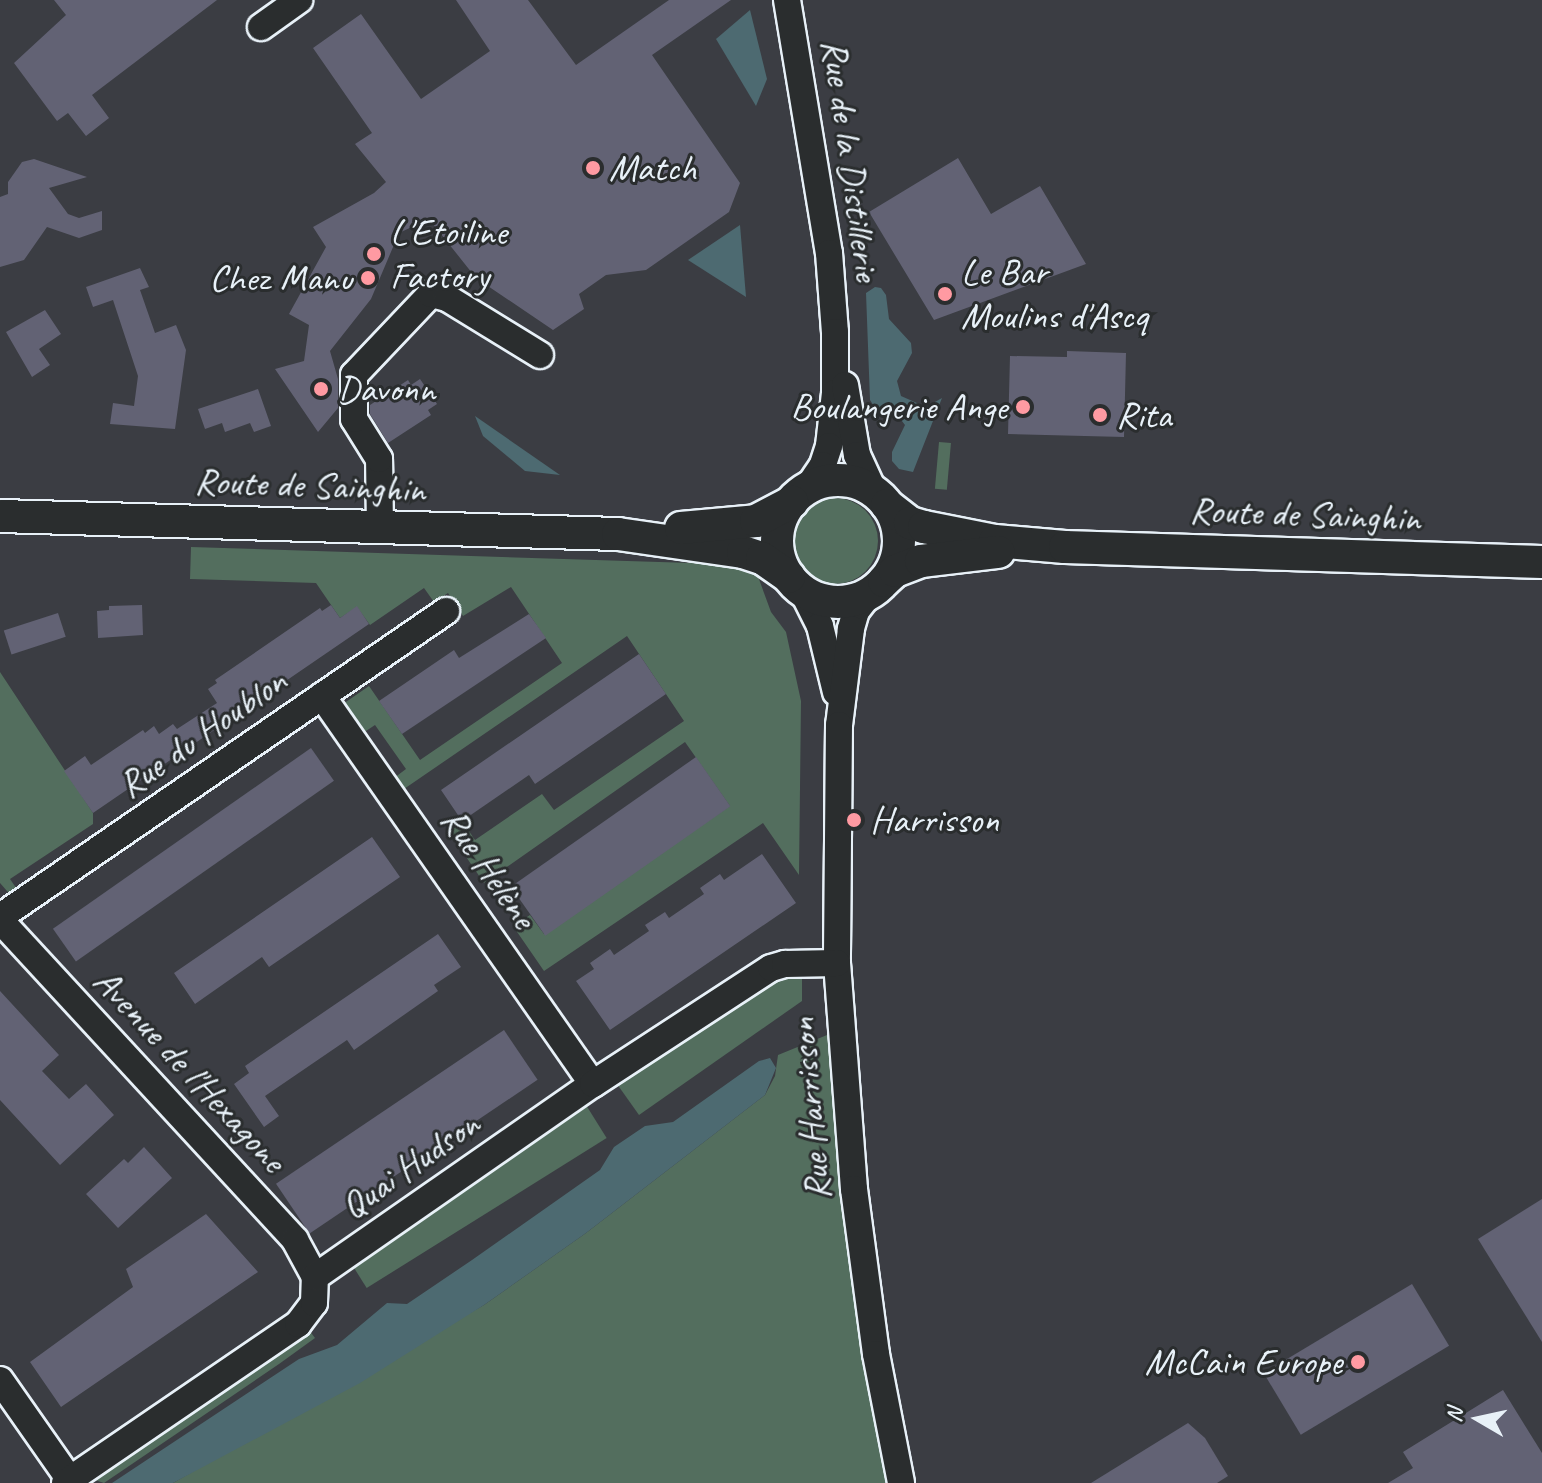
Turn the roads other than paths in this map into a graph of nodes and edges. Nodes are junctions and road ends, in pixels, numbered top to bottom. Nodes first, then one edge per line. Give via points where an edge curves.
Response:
1 (299, 0) edge
2 (787, 0) edge
3 (261, 27) dead end
4 (835, 332) junction
5 (540, 355) dead end
6 (799, 496) junction
7 (881, 499) junction
8 (0, 516) edge
9 (380, 527) junction
10 (618, 534) junction
11 (1065, 547) junction
12 (1542, 562) edge
13 (796, 584) junction
14 (877, 587) junction
15 (446, 611) dead end
16 (322, 696) junction
17 (839, 725) junction
18 (0, 919) edge
19 (837, 963) junction
20 (593, 1084) junction
21 (315, 1277) junction
22 (0, 1380) edge
23 (68, 1481) edge
24 (901, 1483) edge

1 - 3 street
2 - 4 street, Rue de la Distillerie via 829,253
4 - 6 street, Rue de la Distillerie via 829,446 823,465
4 - 7 street, Rue de la Distillerie via 857,455
5 - 9 street via 447,298 431,294 354,375 354,419 379,459
6 - 7 street via 822,482 841,480
6 - 10 street, Route de Sainghin via 777,513 749,523
6 - 13 street via 782,517 777,543
7 - 11 street, Route de Sainghin via 910,523 924,527
7 - 14 street via 898,530 898,548
8 - 9 street, Route de Sainghin
9 - 10 street, Route de Sainghin
10 - 13 street, Route de Sainghin via 743,552 762,558
11 - 12 street, Route de Sainghin
11 - 14 street, Route de Sainghin via 921,561 895,571
13 - 14 street via 835,602
13 - 17 street, Rue Harrisson via 820,626
14 - 17 street, Rue Harrisson via 856,611 851,629
15 - 16 street, Rue du Houblon
16 - 18 street, Rue du Houblon
16 - 20 street, Rue Hélène
17 - 19 street, Rue Harrisson
18 - 21 street, Avenue de l'Hexagone via 295,1240
19 - 20 street, Quai Hudson via 785,964 763,972
19 - 24 street, Rue Harrisson via 854,1189
20 - 21 street, Quai Hudson
21 - 23 street via 314,1303 298,1324
22 - 23 street

